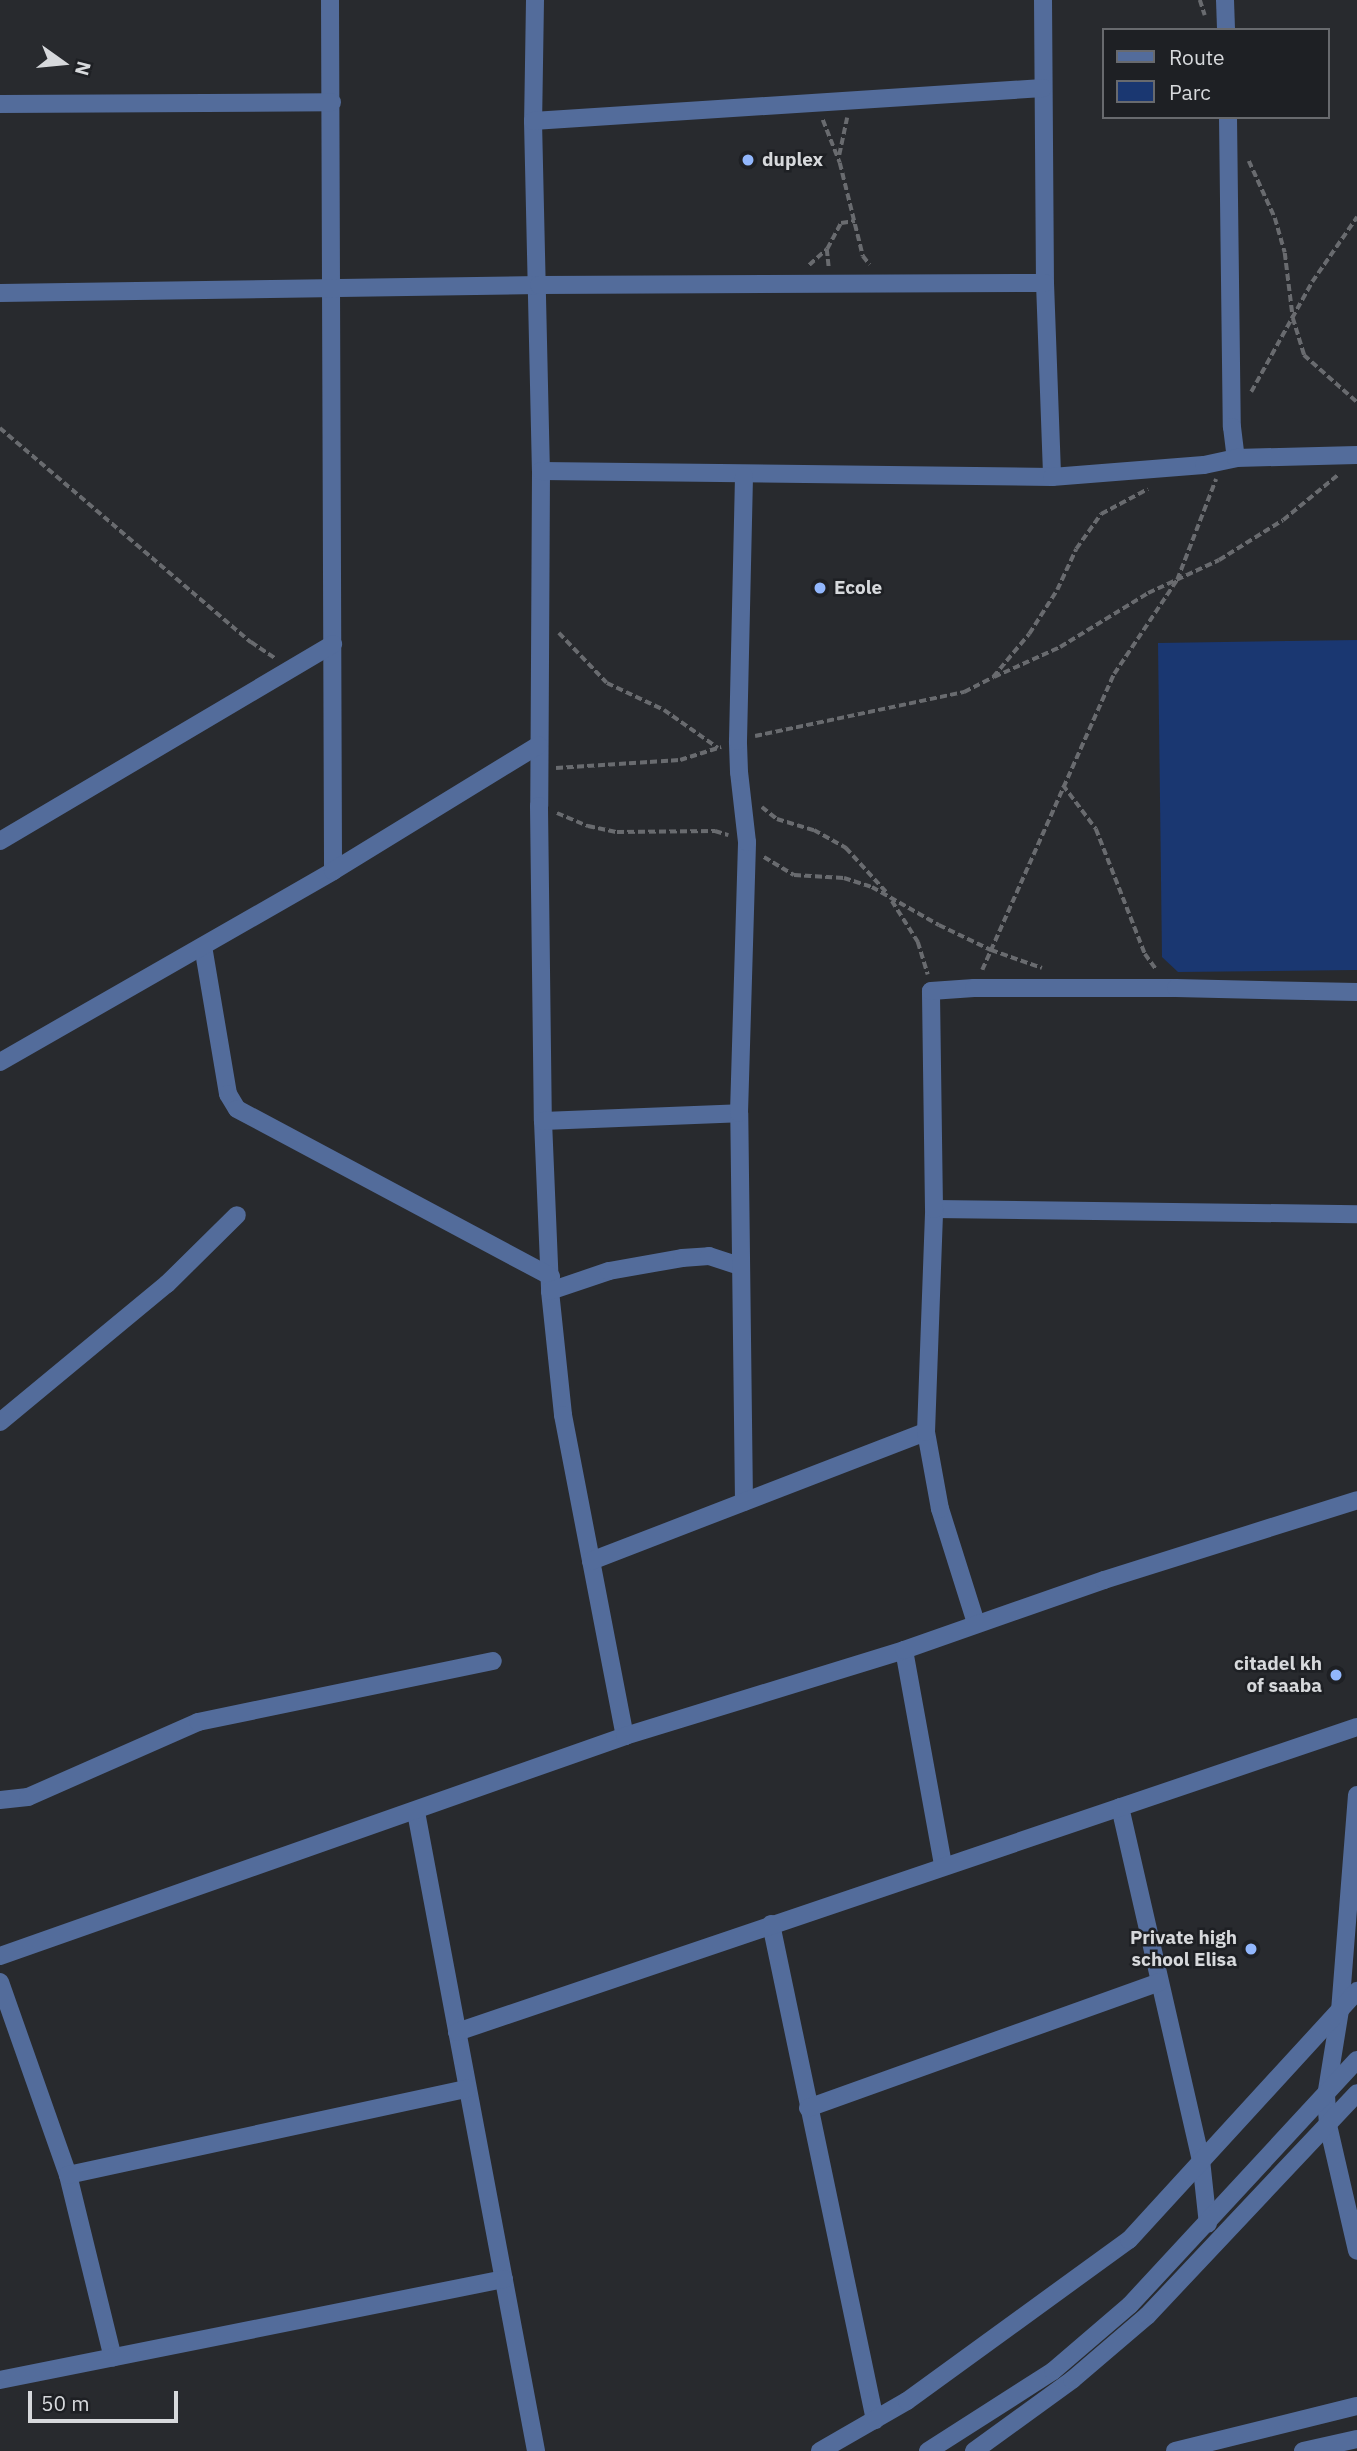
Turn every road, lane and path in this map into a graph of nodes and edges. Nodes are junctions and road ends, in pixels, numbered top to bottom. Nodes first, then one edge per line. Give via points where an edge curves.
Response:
1 (330, 0) edge
2 (535, 0) edge
3 (1042, 0) edge
4 (1225, 0) edge
5 (1226, 28) edge
6 (1043, 88) junction
7 (855, 100) junction
8 (332, 102) junction
9 (813, 103) junction
10 (0, 104) edge
11 (1228, 119) edge
12 (533, 121) junction
13 (1246, 152) dead end
14 (838, 159) junction
15 (1357, 217) edge
16 (855, 221) junction
17 (803, 271) dead end
18 (1045, 283) junction
19 (886, 284) junction
20 (539, 285) junction
21 (333, 290) junction
22 (0, 293) edge
23 (1293, 318) junction
24 (1357, 402) edge
25 (1232, 427) junction
26 (0, 428) edge
27 (1229, 460) junction
28 (1352, 461) edge
29 (541, 471) junction
30 (744, 476) junction
31 (1052, 477) junction
32 (1158, 485) dead end
33 (1177, 580) junction
34 (332, 644) junction
35 (289, 667) junction
36 (993, 677) junction
37 (738, 741) junction
38 (540, 745) junction
39 (540, 768) junction
40 (1063, 785) junction
41 (539, 806) junction
42 (0, 841) edge
43 (747, 842) junction
44 (333, 871) junction
45 (203, 946) junction
46 (991, 950) junction
47 (1052, 971) dead end
48 (974, 988) junction
49 (1176, 988) junction
50 (1357, 992) edge
51 (0, 1062) edge
52 (739, 1113) junction
53 (543, 1121) junction
54 (934, 1209) junction
55 (237, 1214) dead end
56 (1357, 1214) edge
57 (740, 1266) junction
58 (550, 1284) junction
59 (0, 1422) edge
60 (926, 1432) junction
61 (1357, 1500) edge
62 (744, 1502) junction
63 (591, 1561) junction
64 (976, 1623) junction
65 (904, 1650) junction
66 (493, 1661) dead end
67 (1357, 1727) edge
68 (625, 1736) junction
69 (1357, 1795) edge
70 (0, 1800) edge
71 (1120, 1807) junction
72 (416, 1812) junction
73 (943, 1866) junction
74 (771, 1924) junction
75 (0, 1956) edge
76 (0, 1982) edge
77 (1159, 1982) junction
78 (1357, 1991) edge
79 (1340, 2010) junction
80 (457, 2032) junction
81 (1357, 2060) edge
82 (467, 2089) junction
83 (1357, 2093) edge
84 (1326, 2096) junction
85 (808, 2108) junction
86 (1328, 2125) junction
87 (1201, 2161) junction
88 (68, 2175) junction
89 (1208, 2224) junction
90 (1357, 2250) edge
91 (504, 2279) junction
92 (113, 2358) junction
93 (0, 2380) edge
94 (1357, 2406) edge
95 (875, 2420) junction
96 (1357, 2439) edge
97 (536, 2451) edge
98 (820, 2451) edge
99 (928, 2451) edge
100 (974, 2451) edge
101 (1175, 2451) edge
102 (1303, 2451) edge

1 - 8 street
2 - 12 street
3 - 6 street
4 - 5 street
6 - 7 street
6 - 18 street
7 - 9 street
7 - 14 path
8 - 10 street
8 - 21 street
9 - 12 street
9 - 14 path via 830,131
11 - 25 street
12 - 20 street
13 - 23 path via 1285,253
14 - 16 path
15 - 23 path
16 - 17 path via 841,223 827,249
16 - 19 path via 863,256
18 - 19 street
18 - 31 street
19 - 20 street
20 - 21 street
20 - 29 street
21 - 22 street
21 - 34 street
23 - 24 path via 1304,355
23 - 25 path
25 - 27 street
26 - 35 path via 251,642
27 - 28 street
27 - 31 street
27 - 33 path
28 - 33 path via 1283,520
29 - 30 street
29 - 38 street
30 - 31 street
30 - 37 street
32 - 36 path via 1101,514 1029,634
33 - 36 path via 1060,647
33 - 40 path via 1114,674
34 - 35 street
34 - 44 street
35 - 42 street
36 - 37 path via 964,692
37 - 39 path via 680,760
37 - 43 street
38 - 39 street
38 - 44 street
39 - 41 street
40 - 46 path
40 - 49 path via 1096,828 1145,954
41 - 43 path via 617,832 715,831
41 - 53 street
43 - 46 path via 794,875 844,878 872,887
43 - 52 street
44 - 45 street
45 - 51 street
45 - 58 street via 228,1094 237,1110
46 - 47 path
46 - 48 path
48 - 49 street
48 - 54 street via 931,992
49 - 50 street
52 - 53 street
52 - 57 street
53 - 58 street
54 - 56 street
54 - 60 street
55 - 59 street via 167,1283
57 - 58 street via 709,1256 682,1258
57 - 62 street
58 - 63 street via 563,1415
60 - 62 street
60 - 64 street via 940,1509
61 - 64 street
62 - 63 street
63 - 68 street
64 - 65 street
65 - 68 street
65 - 73 street
66 - 70 street via 198,1722 28,1797
67 - 71 street
68 - 72 street
69 - 79 street
71 - 73 street
71 - 77 street
72 - 75 street
72 - 80 street
73 - 74 street
74 - 80 street
74 - 85 street
76 - 88 street
77 - 85 street
77 - 87 street
78 - 79 street
79 - 84 street
79 - 87 street
80 - 82 street
81 - 84 street
82 - 88 street
82 - 91 street
83 - 86 street
84 - 86 street
84 - 89 street
85 - 95 street
86 - 90 street
86 - 100 street via 1147,2316 1072,2380
87 - 89 street
87 - 95 street via 1129,2240
88 - 92 street
89 - 99 street via 1130,2305 1053,2371
91 - 92 street
91 - 97 street
92 - 93 street
94 - 101 street
95 - 98 street
96 - 102 street

